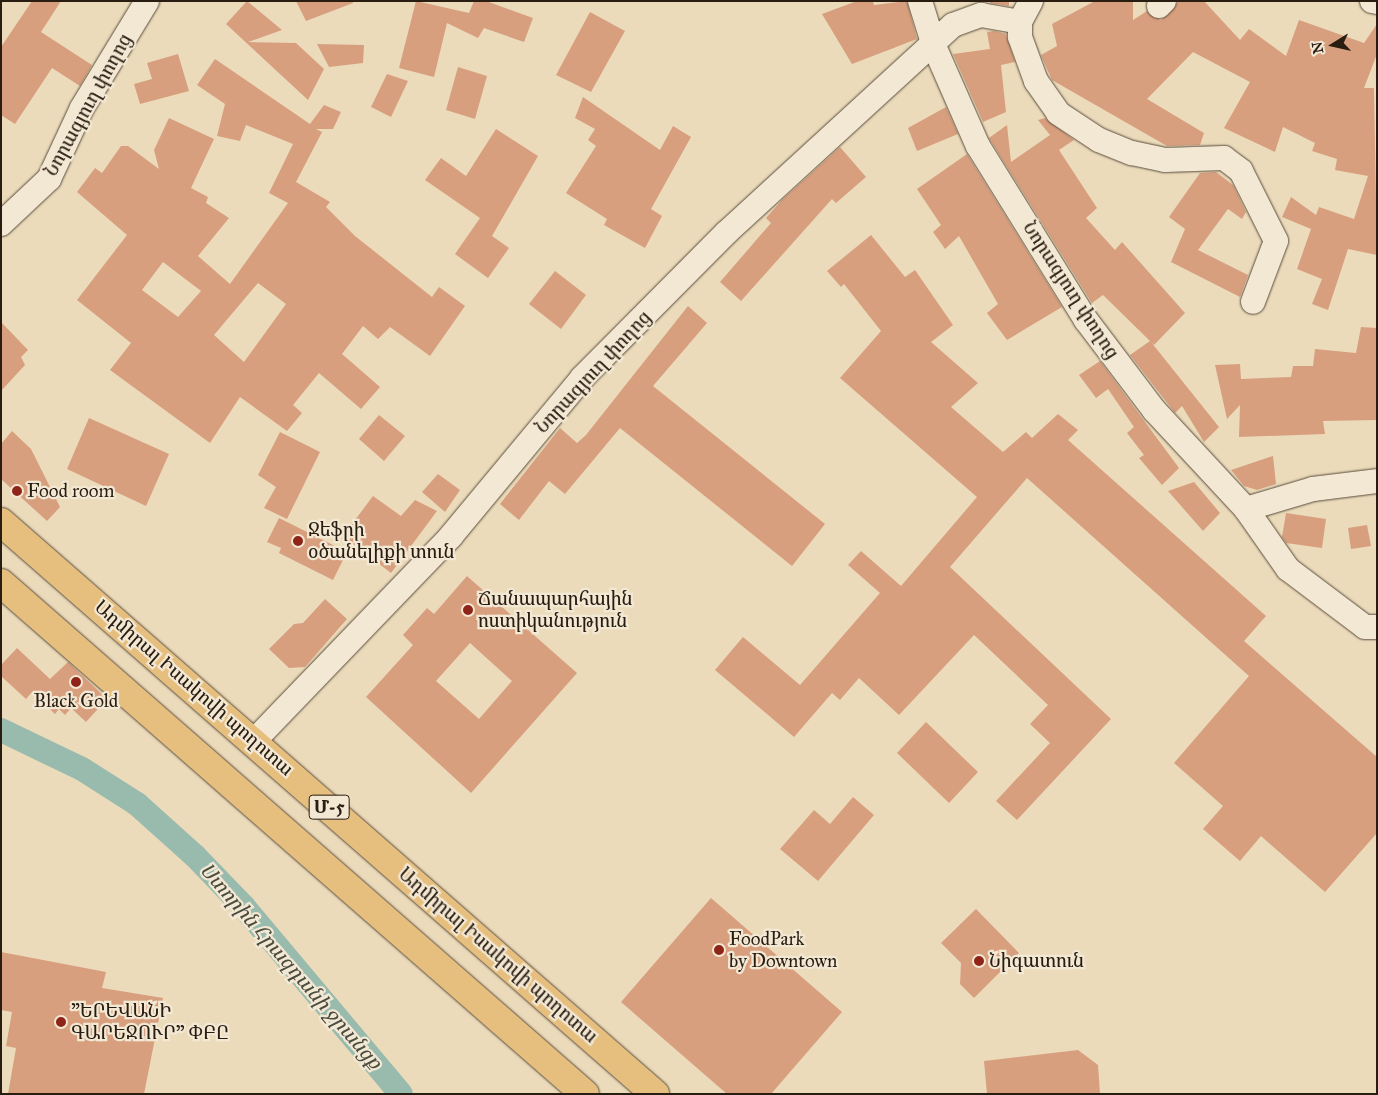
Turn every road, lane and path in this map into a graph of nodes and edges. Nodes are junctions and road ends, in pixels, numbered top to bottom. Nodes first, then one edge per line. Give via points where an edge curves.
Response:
1 (146, 1) edge
2 (920, 1) edge
3 (1031, 1) edge
4 (1372, 1) edge
5 (1377, 2) edge
6 (1020, 22) junction
7 (934, 46) junction
8 (1, 224) edge
9 (1253, 302) dead end
10 (1377, 481) edge
11 (1246, 509) junction
12 (1, 522) edge
13 (1, 583) edge
14 (1377, 627) edge
15 (254, 741) junction
16 (585, 1094) edge
17 (655, 1094) edge

1 - 8 street, Նորագյուղ փողոց via 82,108 49,179
2 - 7 street, Նորագյուղ փողոց
3 - 6 street
4 - 5 street
6 - 7 street, Նորագյուղ փողոց via 981,15 953,25
6 - 9 street via 1020,37 1036,80 1058,113 1099,140 1132,152 1165,160 1224,158 1242,171 1276,242
7 - 11 street, Նորագյուղ փողոց via 978,146 1086,320 1154,410
7 - 15 street, Նորագյուղ փողոց via 726,233 582,378 451,536
10 - 11 street via 1314,489
11 - 14 street, Նորագյուղ փողոց via 1288,569 1365,627
12 - 15 highway, Ադմիրալ Իսակովի պողոտա / Մ-5
13 - 16 highway, Մ-5
15 - 17 highway, Ադմիրալ Իսակովի պողոտա / Մ-5

